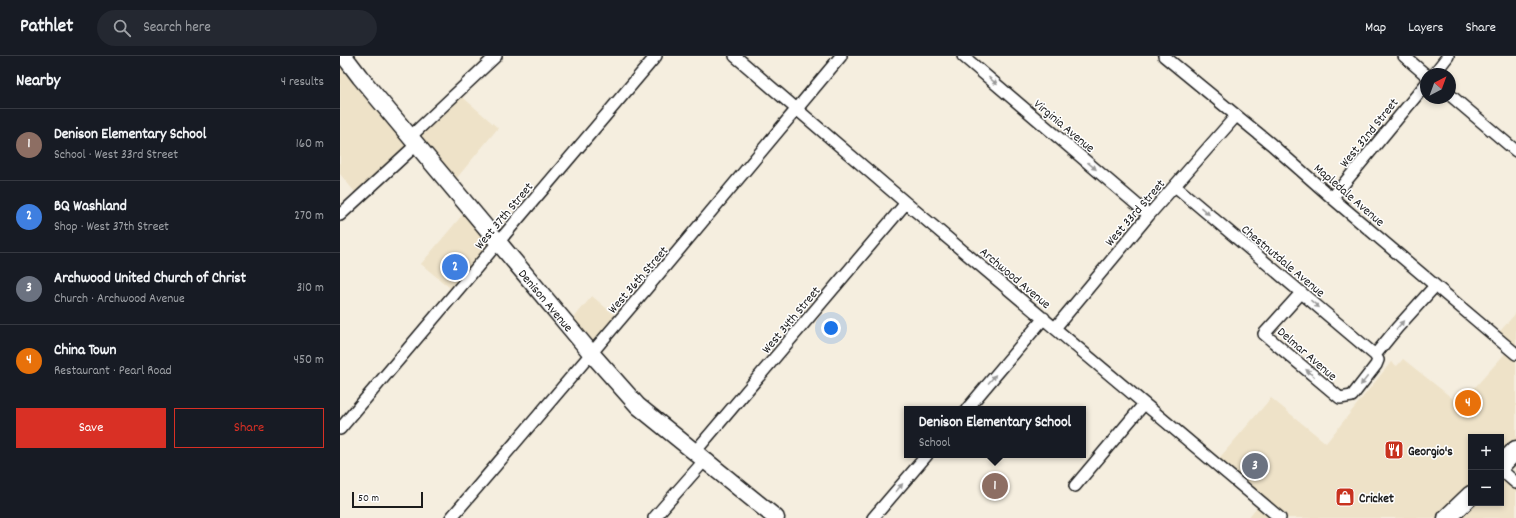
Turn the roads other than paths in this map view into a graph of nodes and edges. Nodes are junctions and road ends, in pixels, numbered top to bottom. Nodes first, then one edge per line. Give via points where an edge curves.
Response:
1 (344, 56) edge
2 (496, 56) edge
3 (656, 56) edge
4 (735, 56) edge
5 (841, 56) edge
6 (963, 56) edge
7 (1164, 56) edge
8 (1404, 56) edge
9 (1448, 56) edge
10 (1439, 68) edge
11 (1420, 70) edge
12 (1420, 91) edge
13 (1456, 100) edge
14 (796, 109) junction
15 (1236, 116) junction
16 (413, 141) junction
17 (1516, 151) edge
18 (1175, 186) junction
19 (1332, 198) junction
20 (906, 203) junction
21 (340, 215) edge
22 (1149, 215) junction
23 (498, 241) junction
24 (1435, 286) junction
25 (1301, 293) junction
26 (1044, 318) junction
27 (1055, 328) junction
28 (591, 353) junction
29 (1516, 354) edge
30 (1375, 355) junction
31 (1144, 404) junction
32 (970, 406) edge
33 (340, 429) edge
34 (1516, 450) edge
35 (699, 457) junction
36 (924, 458) edge
37 (1504, 461) edge
38 (1504, 473) edge
39 (1516, 483) edge
40 (1075, 486) dead end
41 (1468, 498) edge
42 (451, 518) edge
43 (654, 518) edge
44 (776, 518) edge
45 (873, 518) edge
46 (1280, 518) edge
47 (1447, 518) edge

1 - 16 main road, Denison Avenue
2 - 16 street
3 - 23 street, West 37th Street
4 - 14 street, Archwood Avenue
5 - 14 street, West 36th Street
6 -> 22 street, Virginia Avenue
7 - 15 street, Mapledale Avenue
8 - 11 street
9 - 10 street
12 - 19 street, West 32nd Street
13 - 17 street
14 - 20 street, Archwood Avenue
14 - 28 street, West 36th Street
15 - 18 street, West 33rd Street
15 - 19 street, Mapledale Avenue
16 - 21 street
16 - 23 main road, Denison Avenue
18 - 22 street, West 33rd Street
18 -> 25 street, Chestnutdale Avenue
19 - 24 street, Mapledale Avenue
20 - 26 street, Archwood Avenue
20 - 35 street, West 34th Street
22 - 27 street, West 33rd Street
23 - 28 main road, Denison Avenue
23 - 33 street, West 37th Street
24 - 29 street, Mapledale Avenue
30 -> 24 street
25 -> 30 street, Chestnutdale Avenue
30 -> 25 street, Delmar Avenue via 1378,360 1376,365 1352,396 1340,398 1264,334
26 - 27 street, Archwood Avenue
32 -> 26 street
27 - 31 street, Archwood Avenue
28 - 35 main road, Denison Avenue via 642,410
28 - 42 street, West 36th Street
31 - 40 street
31 - 46 street, Archwood Avenue
34 - 37 main road
35 - 43 street, West 34th Street
35 - 44 main road, Denison Avenue
45 -> 36 street
38 - 39 street
41 - 47 main road

